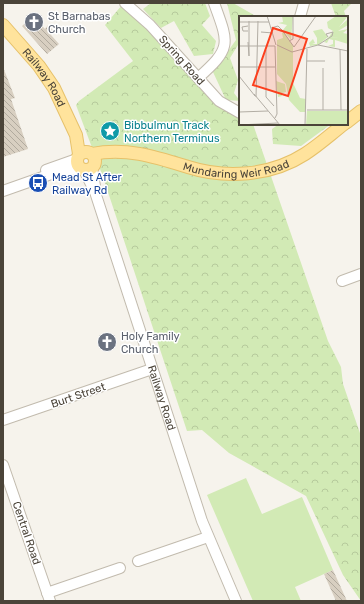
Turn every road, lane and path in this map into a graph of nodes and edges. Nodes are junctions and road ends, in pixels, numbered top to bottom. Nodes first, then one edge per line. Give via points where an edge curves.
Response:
1 (125, 3) edge
2 (214, 3) edge
3 (304, 3) edge
4 (300, 16) edge
5 (3, 25) edge
6 (198, 78) junction
7 (361, 111) edge
8 (239, 112) edge
9 (348, 121) edge
10 (343, 125) edge
11 (86, 161) junction
12 (3, 186) edge
13 (3, 191) edge
14 (361, 274) edge
15 (342, 281) dead end
16 (152, 369) junction
17 (3, 420) edge
18 (3, 465) edge
19 (208, 537) junction
20 (138, 562) dead end
21 (120, 568) dead end
22 (49, 597) edge
23 (236, 601) edge

1 - 6 street, Spring Road via 150,25
2 - 6 street via 226,38 225,47 216,62
3 - 4 street
5 - 11 main road, Railway Road via 50,81
6 - 8 street, Spring Road via 219,101
7 - 9 main road
10 - 11 main road, Mundaring Weir Road via 294,160 247,174 202,171 132,152 104,151
11 - 12 street
11 - 13 street
11 - 16 street, Railway Road
14 - 15 street
16 - 17 street, Burt Street
16 - 19 street, Railway Road
18 - 22 street, Central Road
19 - 20 street
19 - 23 street, Railway Road
21 - 22 street

